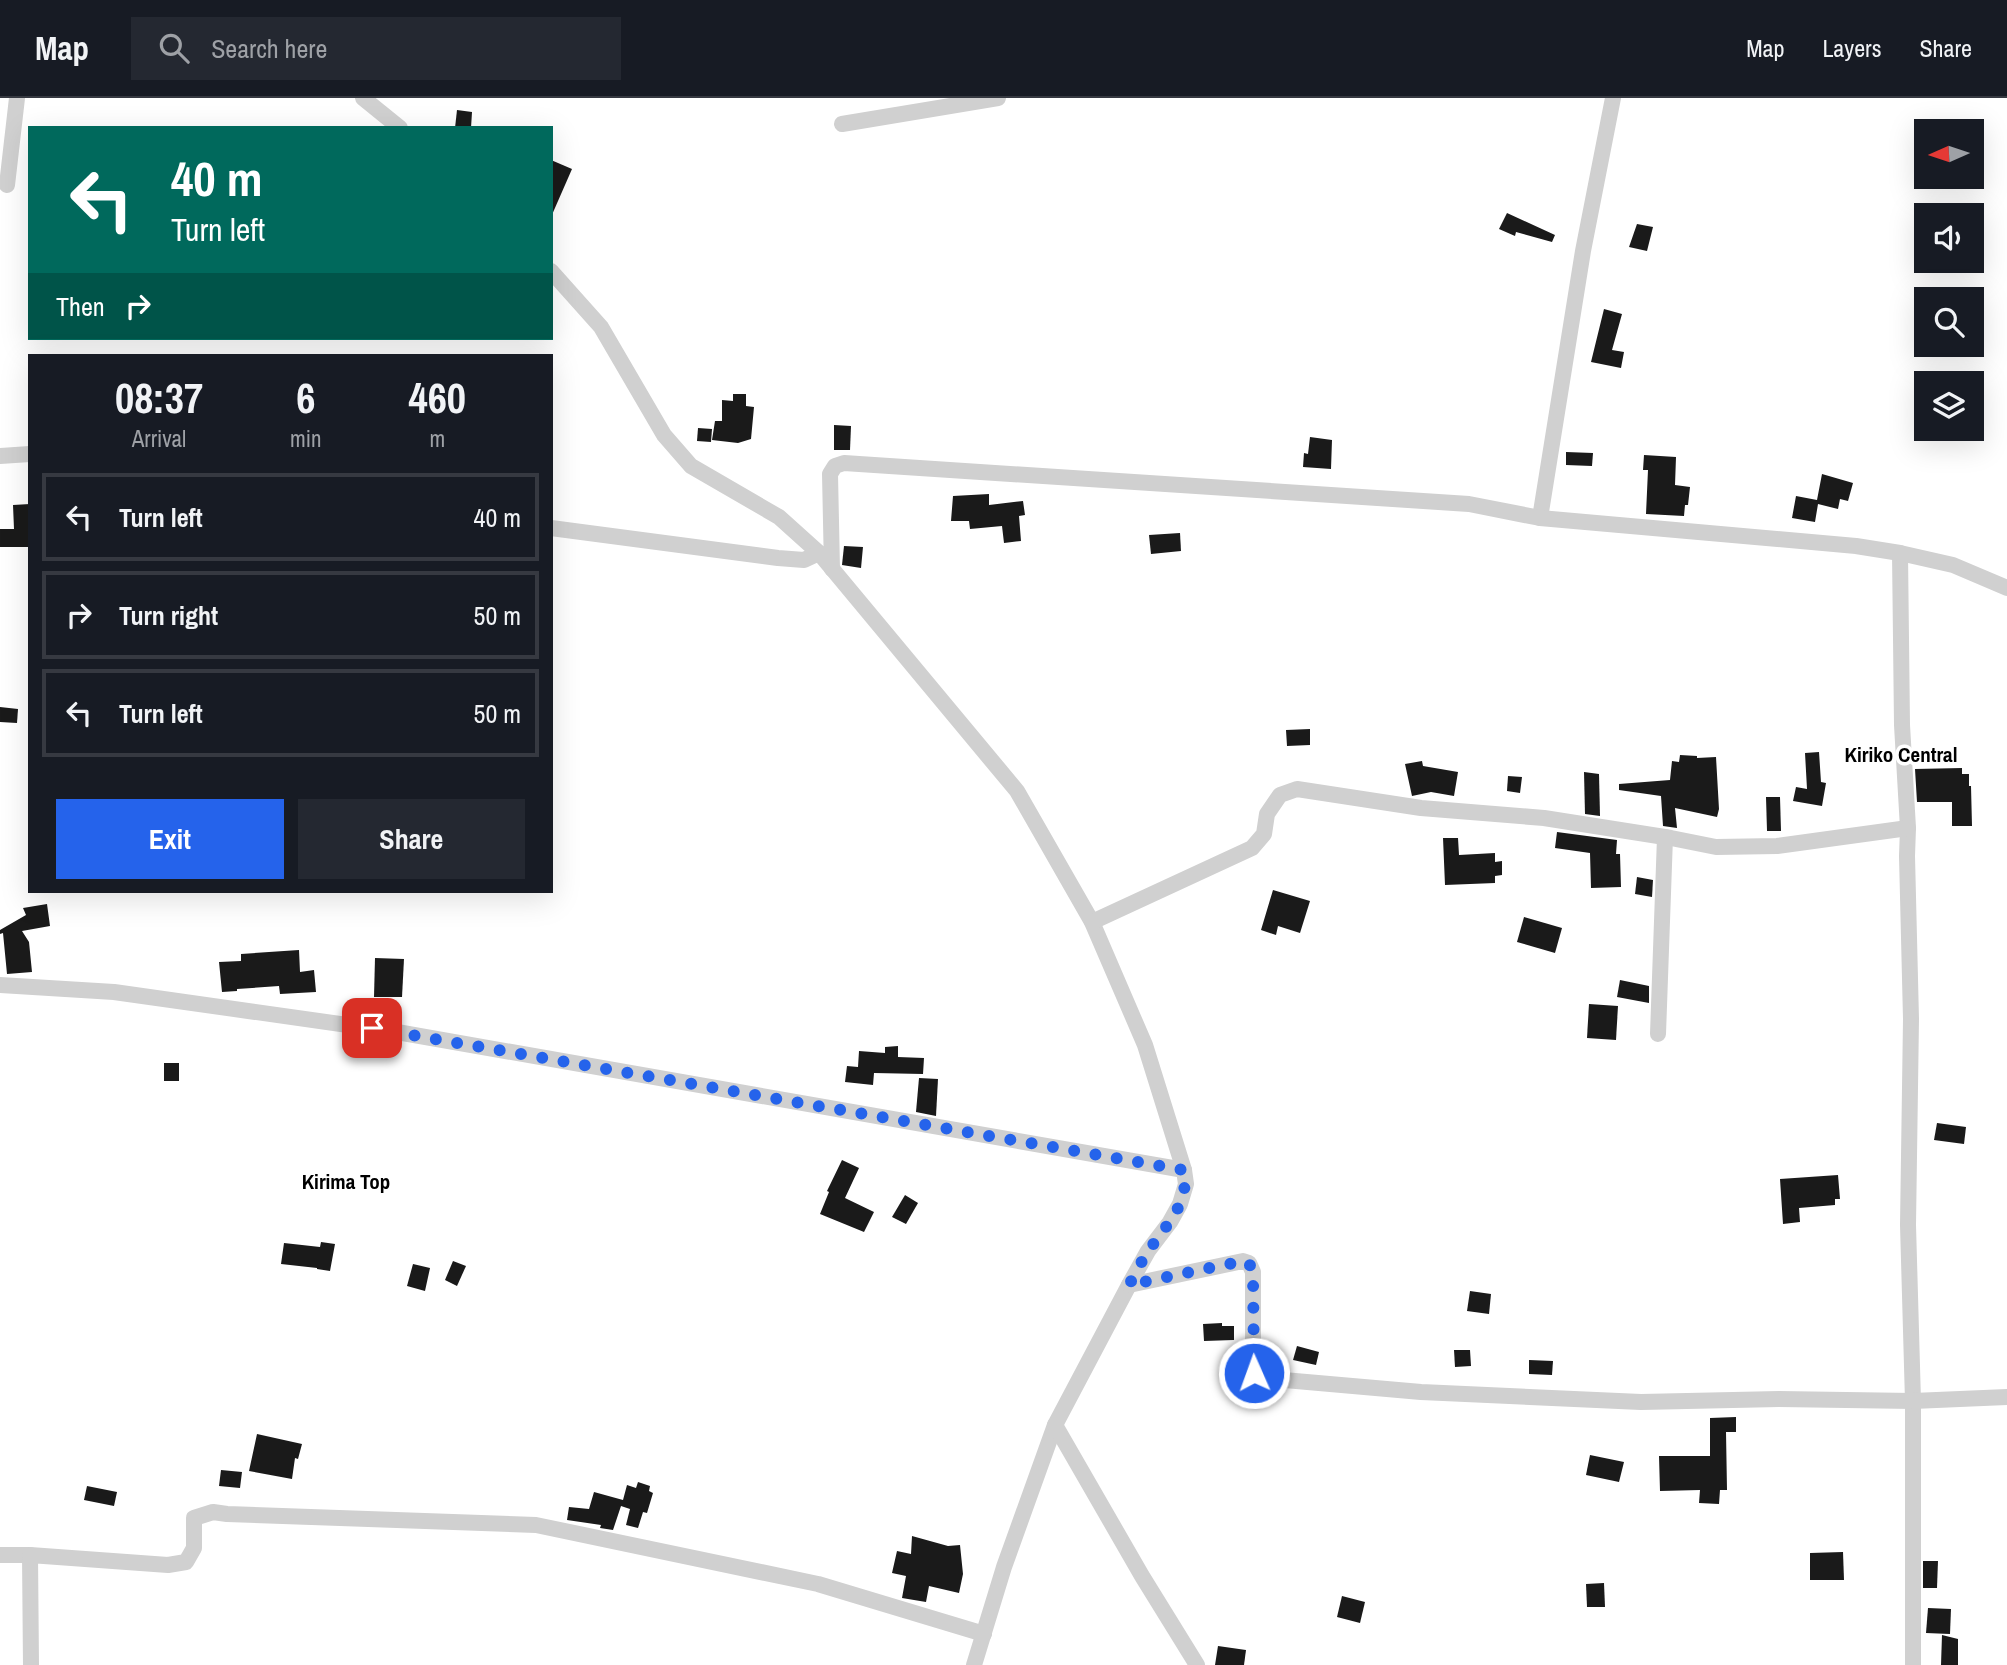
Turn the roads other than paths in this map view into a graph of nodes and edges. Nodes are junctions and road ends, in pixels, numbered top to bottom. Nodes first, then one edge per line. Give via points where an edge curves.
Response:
1 (17, 98) edge
2 (363, 98) edge
3 (998, 98) edge
4 (1613, 98) edge
5 (842, 124) dead end
6 (398, 126) edge
7 (7, 185) dead end
8 (553, 273) edge
9 (28, 454) edge
10 (0, 456) edge
11 (1540, 518) junction
12 (553, 528) edge
13 (819, 553) junction
14 (1900, 553) junction
15 (832, 569) junction
16 (2007, 589) edge
17 (1908, 828) junction
18 (1665, 837) junction
19 (1092, 922) junction
20 (0, 985) edge
21 (1658, 1034) dead end
22 (1184, 1170) junction
23 (1129, 1285) junction
24 (2007, 1397) edge
25 (1913, 1401) junction
26 (1055, 1425) junction
27 (0, 1555) edge
28 (30, 1555) junction
29 (984, 1634) junction
30 (31, 1665) edge
31 (974, 1665) edge
32 (1197, 1665) edge
33 (1913, 1665) edge

1 - 7 street
2 - 6 street
3 - 5 street
4 - 11 street
8 - 13 street via 601,327 664,435 691,466 779,517
9 - 10 street
11 - 14 street
11 - 15 street via 1469,505 844,463 830,474
12 - 13 street via 778,558 804,560
13 - 15 street
14 - 16 street via 1953,565
14 - 17 street
15 - 19 street via 1017,791
17 - 18 street via 1777,846 1716,848
17 - 25 street
18 - 19 street via 1297,789 1280,795 1267,814 1264,834 1252,848
18 - 21 street
19 - 22 street via 1145,1045
20 - 22 street via 114,992 397,1032
22 - 23 street via 1186,1184 1180,1204
23 - 25 street via 1249,1263 1253,1272 1253,1368 1262,1378 1421,1392 1616,1401
23 - 26 street
24 - 25 street
25 - 33 street
26 - 29 street
26 - 32 street
27 - 28 street
28 - 29 street via 168,1565 186,1562 194,1548 194,1518 213,1512 537,1525 818,1584
28 - 30 street
29 - 31 street

